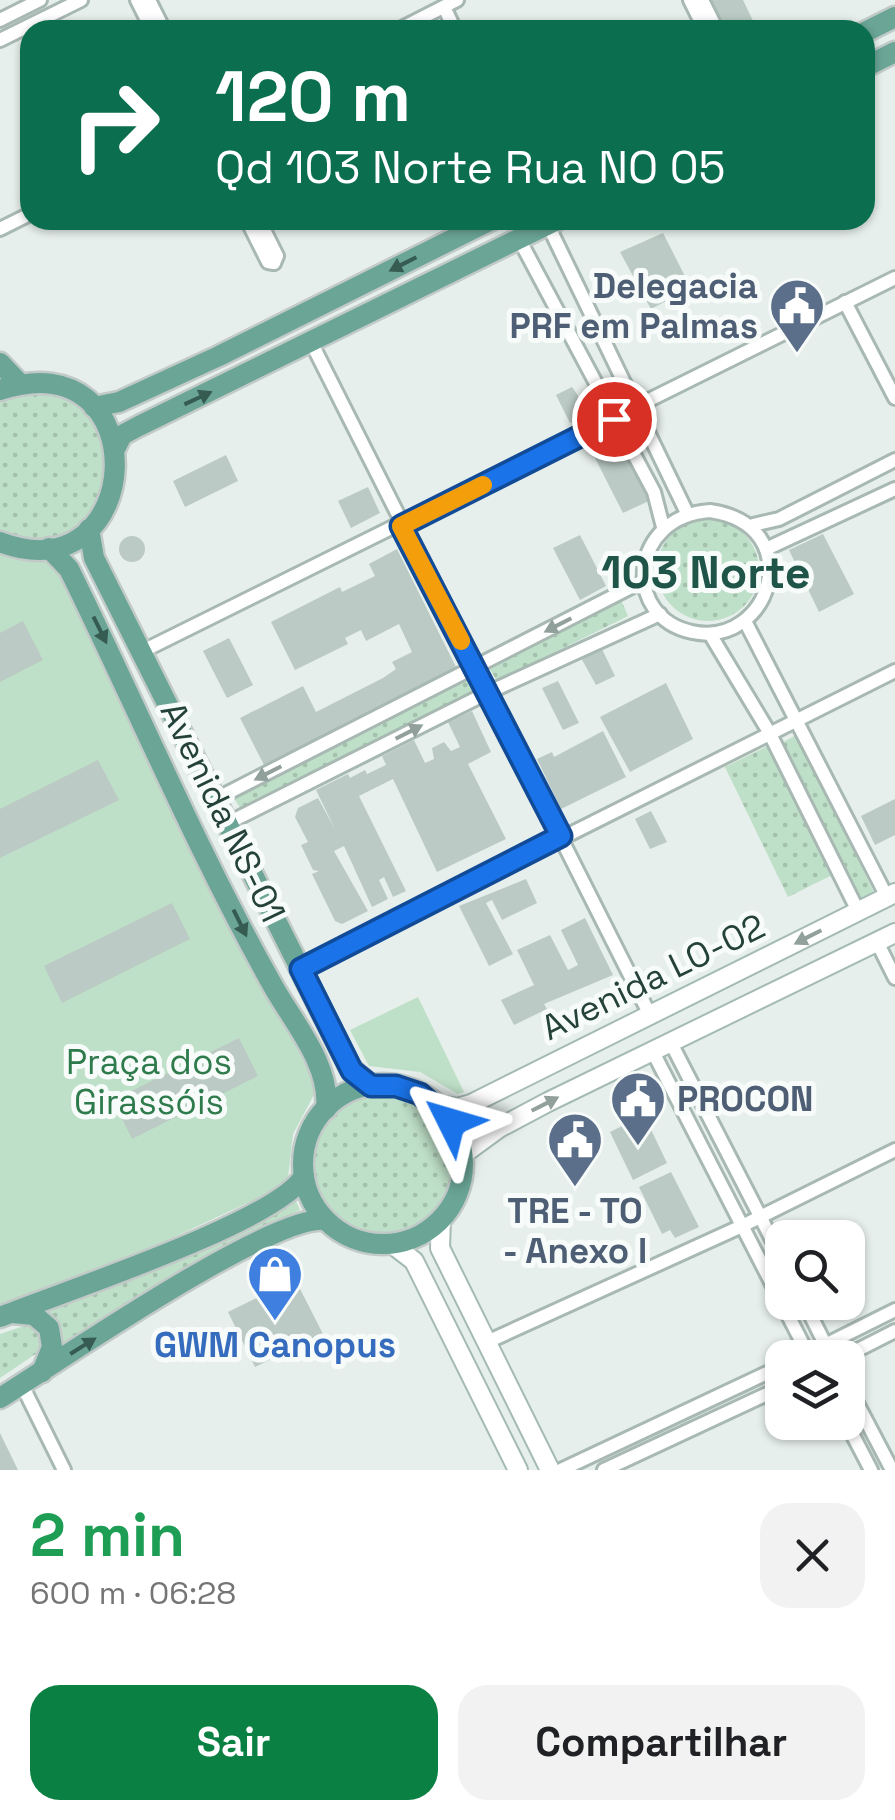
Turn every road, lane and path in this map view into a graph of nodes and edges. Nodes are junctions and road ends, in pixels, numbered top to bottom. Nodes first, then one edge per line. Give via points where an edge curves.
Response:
1 (40, 0) edge
2 (81, 0) edge
3 (416, 0) edge
4 (433, 12) edge
5 (0, 20) edge
6 (40, 20) edge
7 (253, 230) edge
8 (264, 230) edge
9 (470, 230) edge
10 (537, 230) edge
11 (556, 230) edge
12 (520, 239) junction
13 (895, 278) edge
14 (845, 302) junction
15 (311, 342) junction
16 (0, 363) edge
17 (10, 387) edge
18 (895, 398) edge
19 (94, 407) junction
20 (636, 408) junction
21 (614, 419) junction
22 (116, 447) junction
23 (895, 460) edge
24 (895, 490) edge
25 (687, 513) junction
26 (401, 526) junction
27 (663, 526) junction
28 (753, 526) junction
29 (89, 530) junction
30 (0, 542) edge
31 (50, 548) junction
32 (766, 549) junction
33 (644, 580) junction
34 (660, 614) junction
35 (745, 621) junction
36 (710, 634) junction
37 (141, 652) junction
38 (475, 668) junction
39 (895, 671) edge
40 (488, 693) junction
41 (797, 718) junction
42 (769, 732) junction
43 (216, 800) junction
44 (228, 824) junction
45 (561, 836) junction
46 (891, 895) edge
47 (858, 911) junction
48 (895, 933) edge
49 (877, 942) junction
50 (301, 969) junction
51 (895, 978) edge
52 (650, 1015) junction
53 (671, 1044) junction
54 (653, 1052) junction
55 (371, 1086) junction
56 (436, 1105) junction
57 (326, 1109) junction
58 (895, 1150) edge
59 (462, 1155) junction
60 (304, 1176) junction
61 (762, 1216) junction
62 (441, 1219) junction
63 (325, 1220) junction
64 (765, 1222) edge
65 (742, 1226) junction
66 (392, 1244) junction
67 (895, 1310) edge
68 (4, 1315) edge
69 (895, 1331) edge
70 (798, 1340) edge
71 (847, 1340) edge
72 (486, 1342) junction
73 (865, 1346) edge
74 (42, 1372) junction
75 (765, 1374) edge
76 (22, 1385) junction
77 (765, 1395) edge
78 (0, 1398) edge
79 (865, 1418) edge
80 (855, 1440) edge
81 (64, 1470) edge
82 (518, 1470) edge
83 (550, 1470) edge
84 (560, 1470) edge
85 (604, 1470) edge
86 (871, 1470) edge
87 (892, 1470) edge

1 - 5 street
2 - 6 street
3 - 4 street
7 - 8 street via 272,264 277,256
9 -> 19 main road via 219,356
10 - 12 main road
11 - 20 street
12 - 15 main road
12 - 21 street
13 - 14 street
14 - 18 street
14 - 20 street
22 -> 15 main road via 138,426
15 - 26 street
16 - 17 main road
17 - 19 main road via 64,387
19 - 22 main road
20 - 21 street
20 - 25 street
21 - 26 street
21 - 27 street via 654,492
22 - 29 main road via 113,495
23 - 28 street
24 - 32 street
25 - 27 street
25 - 28 street via 731,514
26 - 37 street
26 - 38 street
27 - 33 street via 646,555
28 - 32 street
29 - 31 main road
29 - 37 main road, Avenida NS-01 via 94,558
30 - 31 main road
31 -> 57 main road, Avenida NS-01 via 70,569 250,944 315,1058
32 - 35 street via 766,590
33 - 34 street
33 -> 38 street
34 - 36 street via 689,632
34 - 40 street
35 - 36 street
35 - 41 street
36 - 42 street
37 - 43 main road, Avenida NS-01
38 - 40 street
38 -> 43 street
39 - 41 street
44 -> 40 street
40 - 45 street
41 - 42 street
41 - 46 street
42 - 45 street
42 - 47 street
43 - 44 main road, Avenida NS-01
44 - 50 main road, Avenida NS-01
45 - 50 street
45 - 52 street
46 - 47 street, Avenida LO-02
47 -> 52 street, Avenida LO-02
48 - 49 street, Avenida LO-02
49 - 51 street
49 - 53 street, Avenida LO-02
50 - 55 main road, Avenida NS-01 via 352,1071
52 - 56 street, Avenida LO-02 via 468,1106
53 - 54 street, Avenida LO-02
53 - 61 street
59 -> 54 street, Avenida LO-02 via 513,1120
54 - 65 street
55 - 56 main road via 409,1089
55 - 57 main road
56 - 59 main road via 456,1130
57 - 60 main road via 307,1138
58 - 61 street
59 - 62 main road via 460,1188
60 - 63 main road
60 - 68 main road via 286,1196 208,1235
61 - 64 street
61 - 65 street
62 - 66 main road
62 - 72 street via 440,1248
63 - 66 main road via 358,1240
74 -> 63 main road via 254,1244 302,1221
65 - 70 street
65 - 72 street
66 - 82 street via 414,1261
67 - 71 street
68 - 74 main road via 34,1315 49,1328 52,1347
69 - 73 street
72 - 83 street
74 - 76 main road
75 - 84 street
76 - 78 main road
76 - 81 street
77 - 85 street
79 - 87 street
80 - 86 street

